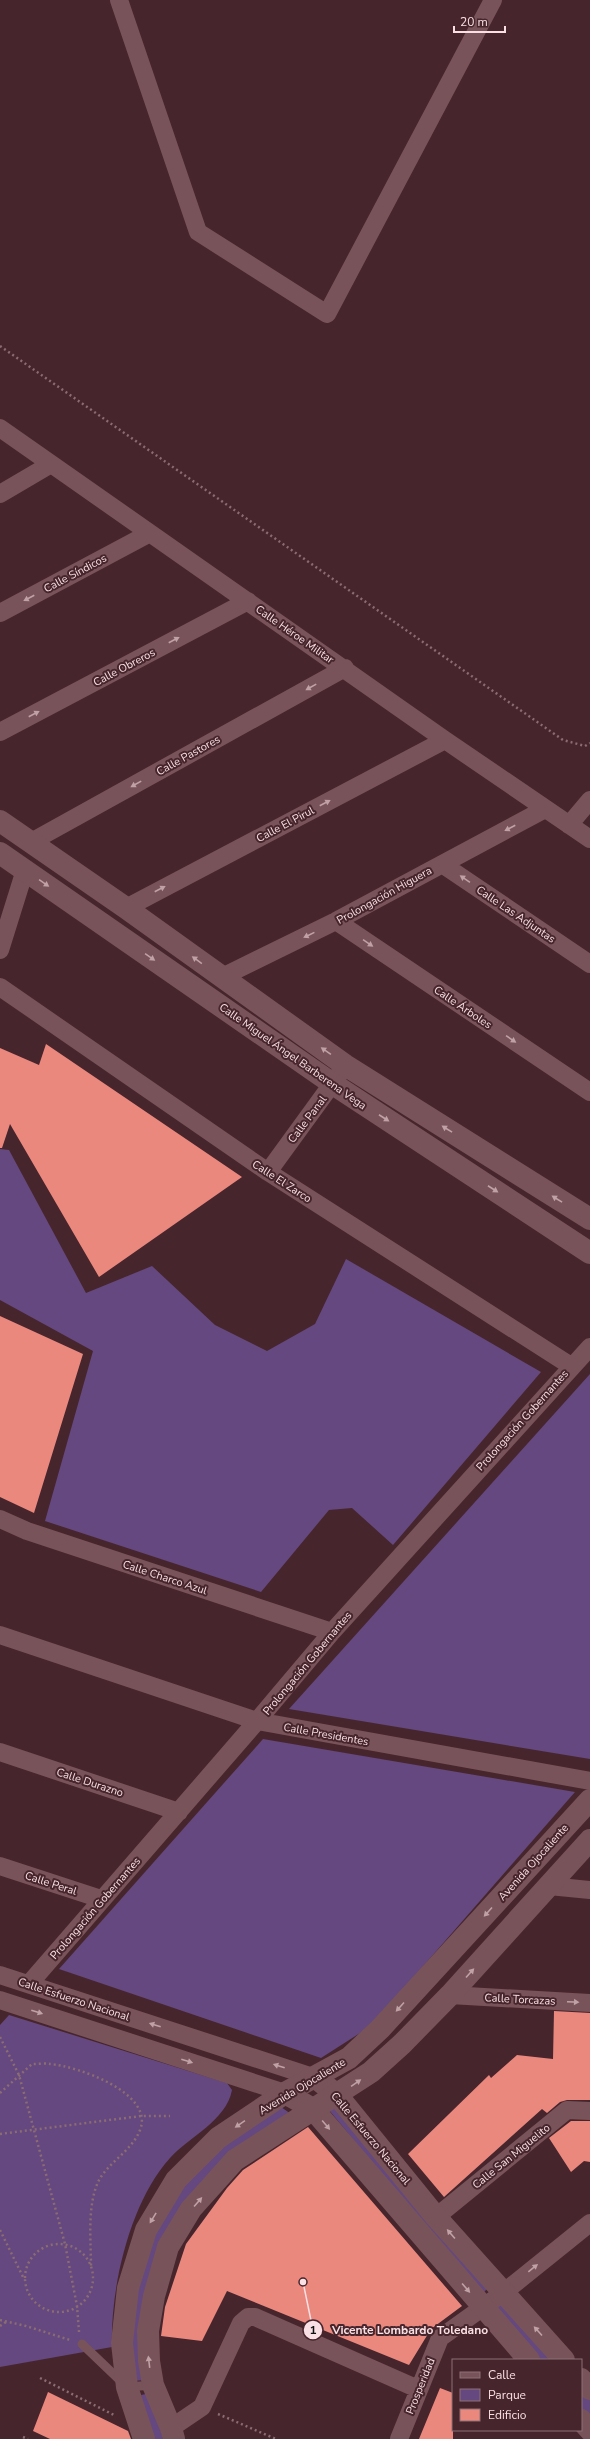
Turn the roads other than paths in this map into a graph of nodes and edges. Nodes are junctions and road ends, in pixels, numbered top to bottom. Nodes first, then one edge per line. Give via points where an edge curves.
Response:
1 (119, 0) edge
2 (493, 0) edge
3 (0, 428) edge
4 (51, 464) junction
5 (0, 494) edge
6 (150, 533) junction
7 (248, 601) junction
8 (0, 613) edge
9 (345, 668) junction
10 (0, 732) edge
11 (445, 740) junction
12 (590, 800) edge
13 (545, 809) junction
14 (0, 821) edge
15 (569, 825) junction
16 (590, 839) edge
17 (31, 842) junction
18 (0, 853) edge
19 (442, 864) junction
20 (25, 870) junction
21 (126, 908) junction
22 (336, 921) junction
23 (0, 950) edge
24 (590, 964) edge
25 (222, 977) junction
26 (0, 987) edge
27 (345, 1065) junction
28 (333, 1084) junction
29 (590, 1092) edge
30 (268, 1172) junction
31 (590, 1219) edge
32 (590, 1253) edge
33 (590, 1346) edge
34 (571, 1366) junction
35 (0, 1519) edge
36 (332, 1632) junction
37 (0, 1636) edge
38 (257, 1721) junction
39 (0, 1752) edge
40 (590, 1781) edge
41 (590, 1800) edge
42 (179, 1812) junction
43 (590, 1840) edge
44 (0, 1866) edge
45 (550, 1886) junction
46 (590, 1890) edge
47 (101, 1899) junction
48 (0, 1975) edge
49 (29, 1984) junction
50 (450, 1995) junction
51 (590, 2003) edge
52 (3, 2005) edge
53 (316, 2078) junction
54 (285, 2093) junction
55 (337, 2095) junction
56 (313, 2109) junction
57 (590, 2111) edge
58 (436, 2217) junction
59 (590, 2223) edge
60 (503, 2293) junction
61 (482, 2307) junction
62 (82, 2344) road end
63 (528, 2359) edge
64 (563, 2359) edge
65 (153, 2385) junction
66 (127, 2387) junction
67 (418, 2389) junction
68 (582, 2421) edge
69 (590, 2430) edge
70 (143, 2434) edge
71 (172, 2434) edge
72 (399, 2439) edge

1 - 2 street via 198,232 327,314
3 - 4 street, Calle Héroe Militar
4 - 5 street
4 - 6 street, Calle Héroe Militar
6 - 7 street, Calle Héroe Militar
6 -> 8 street, Calle Síndicos
7 - 9 street, Calle Héroe Militar
10 -> 7 street, Calle Obreros
9 - 11 street, Calle Héroe Militar
9 -> 17 street, Calle Pastores
11 - 13 street, Calle Héroe Militar
21 -> 11 street, Calle El Pirul
12 - 15 street
13 - 15 street, Calle Héroe Militar
13 -> 19 street, Prolongación Higuera
14 - 17 street, Calle Miguel Ángel Barberena Vega
15 - 16 street, Calle Héroe Militar
17 - 21 street, Calle Miguel Ángel Barberena Vega
18 - 20 street, Calle Miguel Ángel Barberena Vega
19 - 22 street, Prolongación Higuera
24 -> 19 street, Calle Las Adjuntas
20 - 23 street
20 -> 28 street, Calle Miguel Ángel Barberena Vega
25 -> 21 street, Calle Miguel Ángel Barberena Vega
22 -> 25 street, Prolongación Higuera
22 -> 29 street, Calle Árboles
27 -> 25 street, Calle Miguel Ángel Barberena Vega
26 - 30 street, Calle El Zarco
27 - 28 street, Calle Panal
31 -> 27 street, Calle Miguel Ángel Barberena Vega
28 - 30 street, Calle Panal
28 -> 32 street, Calle Miguel Ángel Barberena Vega
30 - 34 street, Calle El Zarco
33 - 34 street, Prolongación Gobernantes
34 - 36 street, Prolongación Gobernantes
35 - 36 street, Calle Charco Azul via 27,1531
36 - 38 street, Prolongación Gobernantes
37 - 38 street, Calle Presidentes
38 - 40 street, Calle Presidentes
38 - 42 street, Prolongación Gobernantes
39 - 42 street, Calle Durazno
41 -> 53 street, Avenida Ojocaliente via 380,2029 349,2058
42 - 47 street, Prolongación Gobernantes
43 - 45 street
44 - 47 street, Calle Peral
45 - 46 street
50 -> 45 street
47 - 49 street, Prolongación Gobernantes
48 - 49 street, Calle Esfuerzo Nacional
53 -> 49 street, Calle Esfuerzo Nacional
50 -> 51 street, Calle Torcazas
55 -> 50 street via 371,2072
52 -> 54 street
53 - 54 street, Avenida Ojocaliente
53 - 55 street, Calle Esfuerzo Nacional
54 - 56 street
54 -> 66 street, Avenida Ojocaliente via 218,2138 176,2180 146,2230 128,2288 122,2343
55 - 56 street
55 - 58 street, Calle Esfuerzo Nacional
56 -> 61 street
65 -> 56 street via 148,2331 154,2296 168,2247 191,2209 235,2160
57 - 58 street, Calle San Miguelito via 567,2110
60 -> 58 street, Calle Esfuerzo Nacional
60 -> 59 street, Prosperidad
60 - 61 street, Prosperidad
64 -> 60 street, Calle Esfuerzo Nacional
61 - 63 street
61 - 67 street, Prosperidad via 440,2338
62 - 66 lane
65 - 66 lane
65 - 71 street
66 - 70 street, Avenida Ojocaliente
67 - 71 street via 255,2317 248,2317 241,2323 202,2407
67 - 72 street, Prosperidad
68 - 69 street

